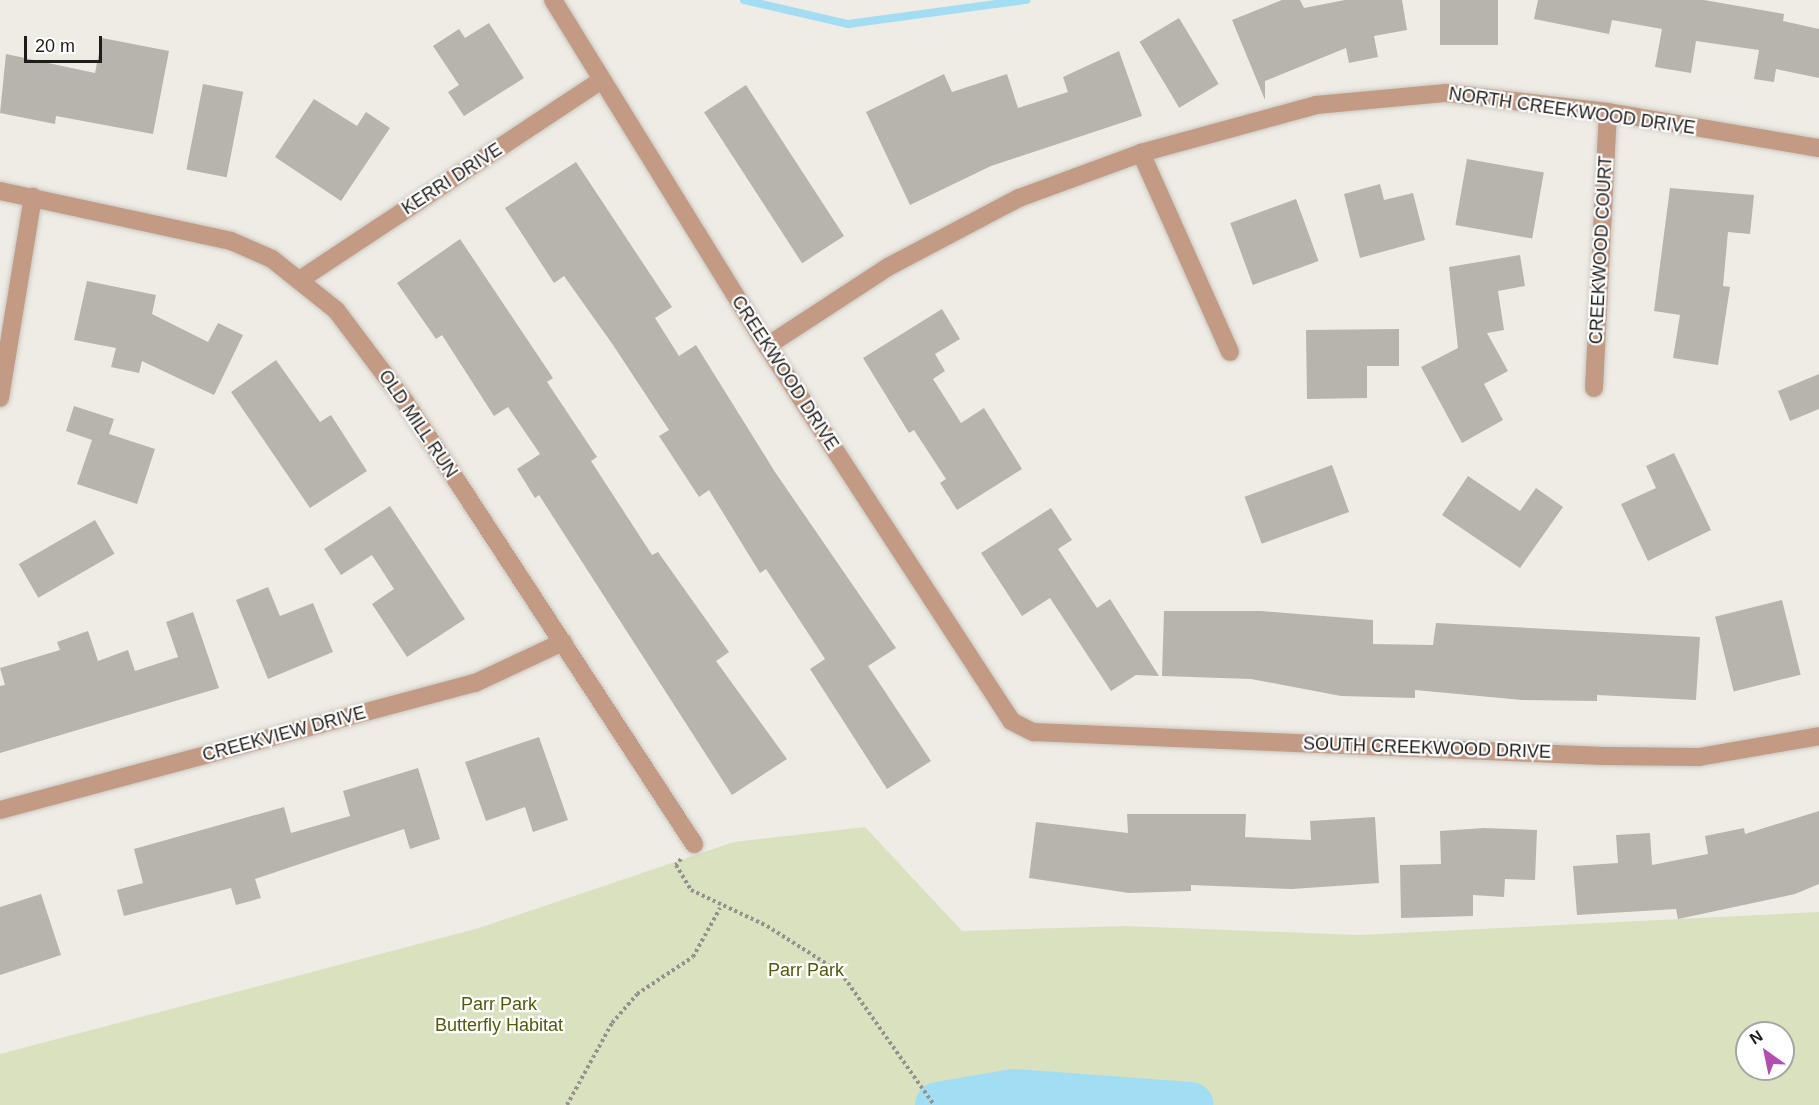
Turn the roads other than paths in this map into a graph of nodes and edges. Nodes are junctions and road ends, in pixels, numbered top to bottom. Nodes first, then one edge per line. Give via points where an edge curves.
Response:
1 (553, 0) edge
2 (602, 80) junction
3 (1608, 112) junction
4 (1819, 148) edge
5 (1142, 153) junction
6 (0, 191) edge
7 (33, 197) junction
8 (301, 279) junction
9 (767, 346) junction
10 (1230, 352) dead end
11 (1594, 388) dead end
12 (0, 398) edge
13 (563, 642) junction
14 (1033, 732) joint
15 (1819, 736) edge
16 (0, 810) edge
17 (694, 844) road end

1 - 2 street, CREEKWOOD DRIVE
2 - 8 street, KERRI DRIVE
2 - 9 street, CREEKWOOD DRIVE
3 - 4 street, NORTH CREEKWOOD DRIVE
3 - 5 street, NORTH CREEKWOOD DRIVE via 1446,93 1316,105
3 - 11 street, CREEKWOOD COURT
5 - 9 street, NORTH CREEKWOOD DRIVE via 1019,198 888,267
5 - 10 street
6 - 7 street, OLD MILL RUN
7 - 8 street, OLD MILL RUN via 231,241
7 - 12 street
8 - 13 street, OLD MILL RUN via 336,310 406,403
9 - 14 street, CREEKWOOD DRIVE via 1011,721
13 - 16 street, CREEKVIEW DRIVE via 475,683
13 - 17 street, OLD MILL RUN
14 - 15 street, SOUTH CREEKWOOD DRIVE via 1699,757

